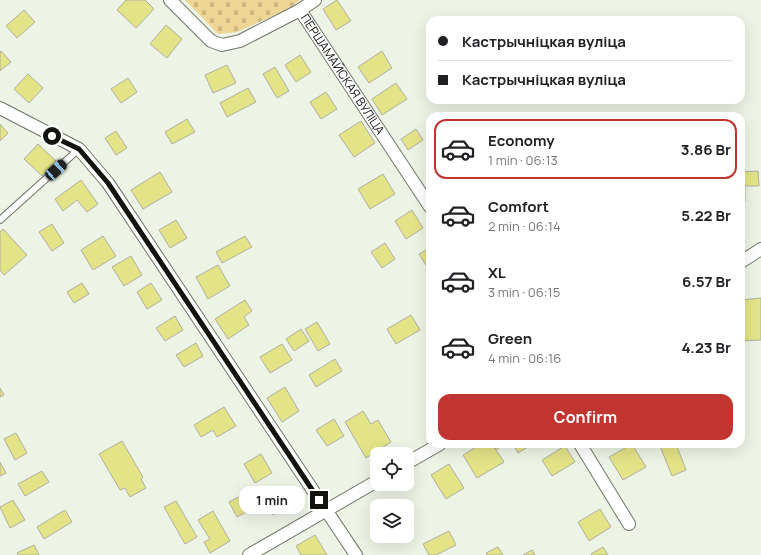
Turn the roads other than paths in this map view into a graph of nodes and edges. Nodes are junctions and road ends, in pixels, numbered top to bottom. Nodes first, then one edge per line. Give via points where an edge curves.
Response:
1 (170, 0) edge
2 (315, 0) edge
3 (300, 10) junction
4 (0, 108) edge
5 (79, 149) junction
6 (426, 201) edge
7 (0, 220) edge
8 (761, 249) edge
9 (745, 259) edge
10 (433, 448) edge
11 (582, 448) edge
12 (414, 459) edge
13 (370, 485) edge
14 (326, 511) junction
15 (630, 524) dead end
16 (249, 555) edge
17 (356, 555) edge

1 - 3 street, ПЕРШАМАЙСКАЯ ВУЛІЦА via 211,41 222,45 240,41
2 - 3 street
3 - 6 street, ПЕРШАМАЙСКАЯ ВУЛІЦА
4 - 5 street
5 - 7 lane
5 - 14 street via 108,183
8 - 9 street
10 - 12 street
11 - 15 street
13 - 14 street
14 - 16 street
14 - 17 street

